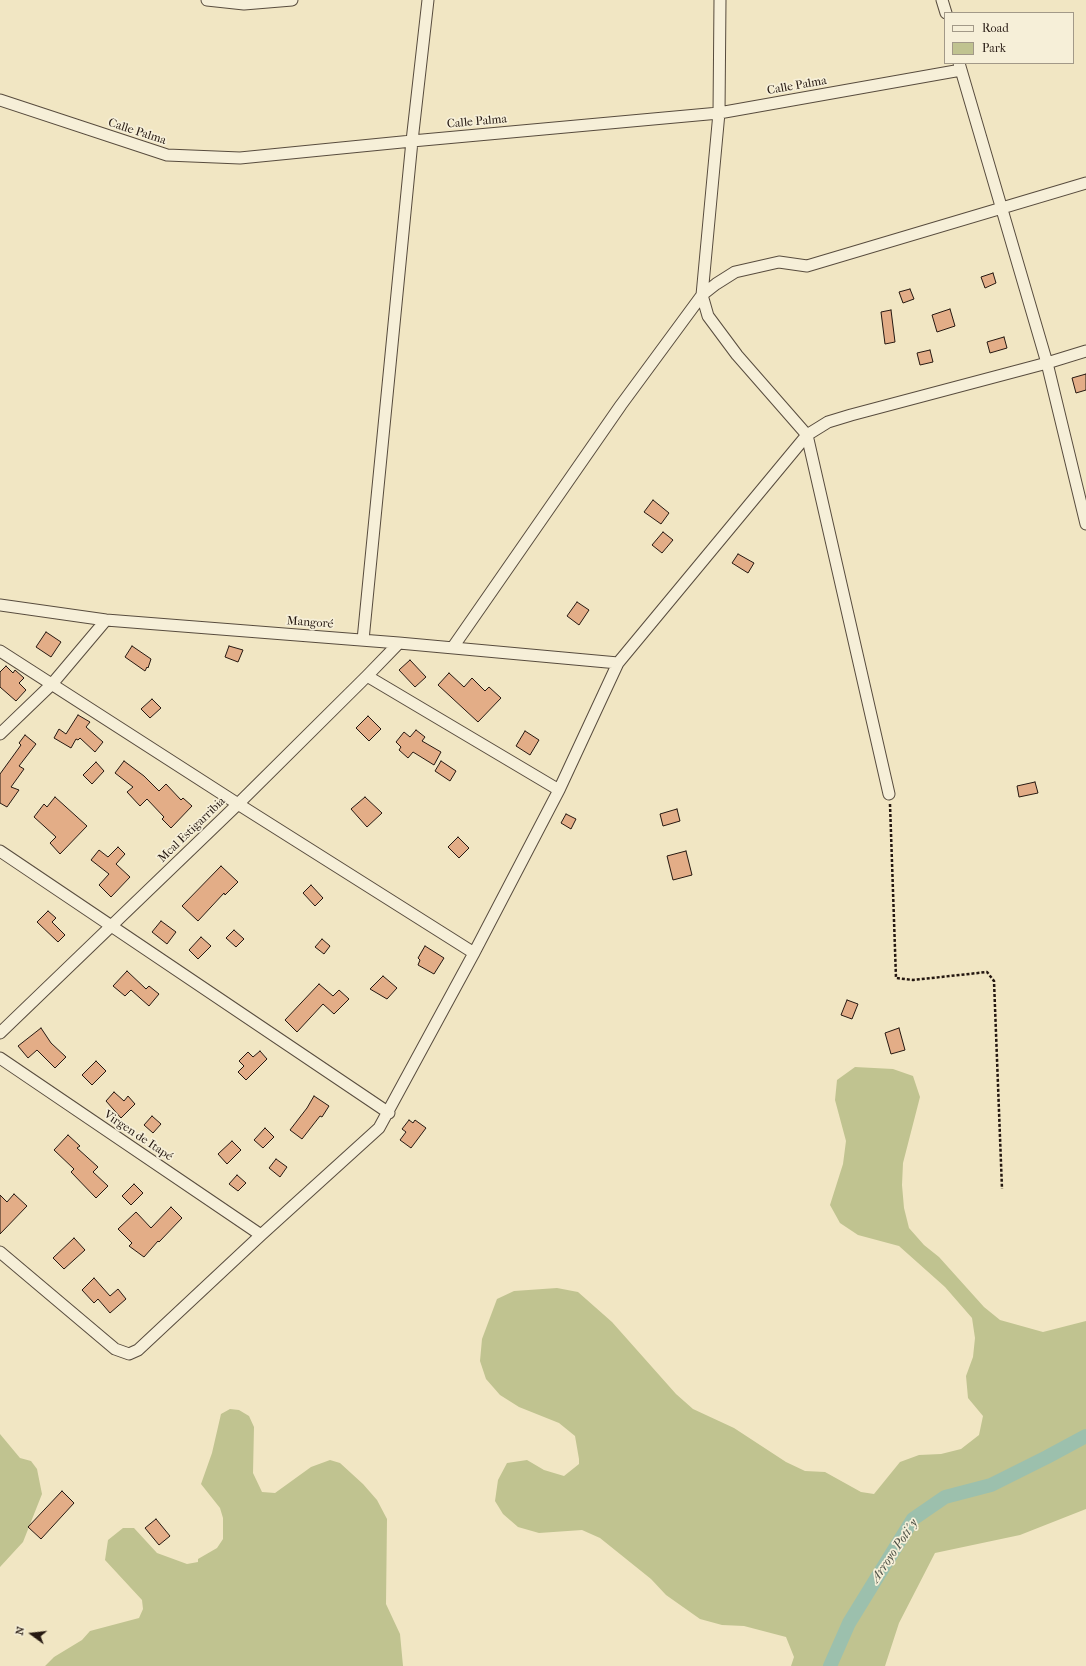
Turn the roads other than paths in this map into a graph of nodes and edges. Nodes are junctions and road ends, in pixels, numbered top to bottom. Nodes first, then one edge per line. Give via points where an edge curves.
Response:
1 (207, 0) edge
2 (292, 0) edge
3 (428, 0) edge
4 (720, 0) edge
5 (942, 0) edge
6 (946, 12) edge
7 (960, 66) edge
8 (0, 100) edge
9 (719, 113) junction
10 (412, 141) junction
11 (1086, 183) edge
12 (1002, 208) junction
13 (702, 295) junction
14 (1086, 351) edge
15 (1047, 363) junction
16 (807, 435) junction
17 (1084, 507) edge
18 (1086, 524) edge
19 (0, 605) edge
20 (106, 620) junction
21 (363, 640) junction
22 (399, 643) junction
23 (453, 647) junction
24 (0, 651) edge
25 (618, 663) junction
26 (367, 676) junction
27 (52, 684) junction
28 (0, 734) edge
29 (559, 790) junction
30 (889, 794) road end
31 (238, 804) junction
32 (0, 851) edge
33 (112, 926) junction
34 (474, 953) junction
35 (0, 1033) edge
36 (0, 1058) edge
37 (389, 1113) junction
38 (261, 1235) junction
39 (0, 1252) edge

1 - 2 street via 244,4
3 - 10 street
4 - 9 street
5 - 6 street
7 - 9 street, Calle Palma
7 - 12 street
8 - 10 street, Calle Palma via 167,155 240,158
9 - 10 street, Calle Palma
9 - 13 street
10 - 21 street
11 - 12 street
12 - 13 street via 807,266 779,262 735,272
12 - 15 street
13 - 16 street via 708,316 737,355
13 - 23 street via 621,405
14 - 15 street
15 - 16 street via 851,415 828,422
15 - 17 street
16 - 25 street
16 - 30 street
17 - 18 street
19 - 20 street, Mangoré
20 - 21 street, Mangoré
20 - 27 street
21 - 22 street, Mangoré
22 - 23 street, Mangoré
22 - 26 street, Mcal Estigarribia
23 - 25 street, Mangoré
24 - 27 street
25 - 29 street
26 - 29 street
26 - 31 street, Mcal Estigarribia
27 - 28 street
27 - 31 street
29 - 34 street
31 - 33 street, Mcal Estigarribia
31 - 34 street
32 - 33 street
33 - 35 street, Mcal Estigarribia
33 - 37 street
34 - 37 street
36 - 38 street, Virgen de Itapé
37 - 38 street via 379,1128
38 - 39 street via 138,1350 130,1354 115,1349

